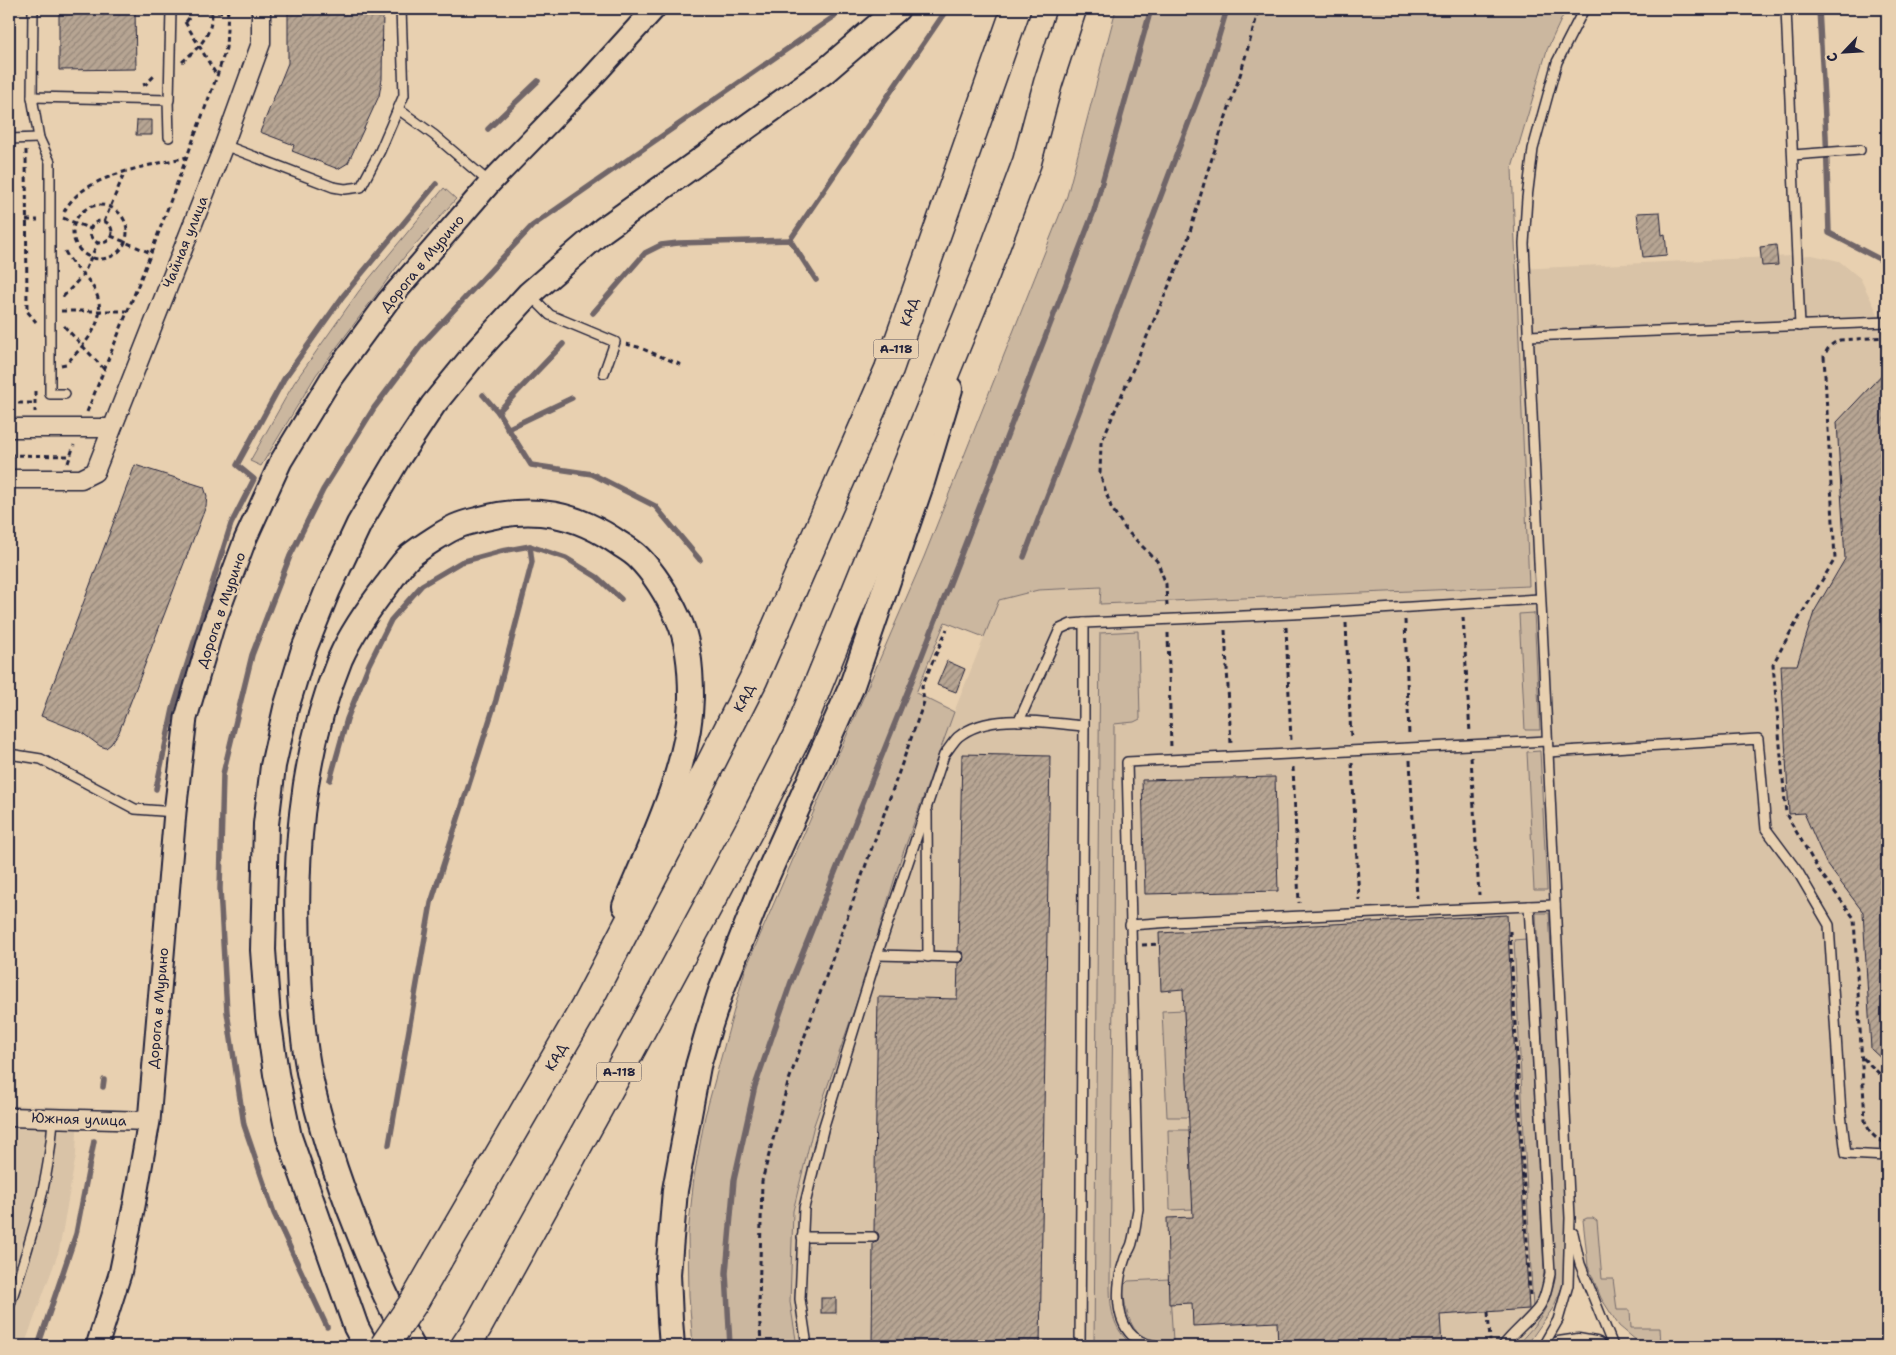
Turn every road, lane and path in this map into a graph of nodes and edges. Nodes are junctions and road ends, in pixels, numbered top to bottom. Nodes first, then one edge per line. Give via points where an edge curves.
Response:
1 (33, 9) edge
2 (171, 9) edge
3 (261, 9) edge
4 (400, 9) edge
5 (654, 9) edge
6 (897, 9) edge
7 (1016, 9) edge
8 (1072, 9) edge
9 (1259, 9) edge
10 (1584, 9) edge
11 (1786, 9) edge
12 (212, 10) edge
13 (228, 10) edge
14 (190, 12) dead end
15 (185, 22) dead end
16 (200, 45) junction
17 (170, 69) junction
18 (158, 72) dead end
19 (217, 76) junction
20 (136, 87) dead end
21 (32, 97) junction
22 (168, 100) junction
23 (398, 109) junction
24 (169, 137) dead end
25 (39, 138) junction
26 (9, 139) edge
27 (224, 145) junction
28 (18, 150) dead end
29 (1860, 150) dead end
30 (1793, 155) junction
31 (187, 157) junction
32 (124, 173) junction
33 (490, 183) junction
34 (110, 206) junction
35 (104, 222) junction
36 (74, 223) junction
37 (91, 229) junction
38 (111, 236) junction
39 (60, 242) dead end
40 (98, 242) junction
41 (126, 242) junction
42 (151, 253) junction
43 (91, 258) junction
44 (83, 275) junction
45 (984, 277) junction
46 (529, 294) junction
47 (26, 311) junction
48 (50, 311) junction
49 (128, 311) junction
50 (99, 312) junction
51 (1887, 322) edge
52 (1800, 326) junction
53 (36, 330) dead end
54 (1528, 336) junction
55 (1887, 337) edge
56 (615, 342) junction
57 (82, 346) junction
58 (684, 366) dead end
59 (51, 367) junction
60 (104, 369) junction
61 (604, 373) dead end
62 (35, 386) dead end
63 (65, 394) dead end
64 (9, 403) edge
65 (35, 404) junction
66 (85, 417) dead end
67 (35, 418) dead end
68 (9, 428) edge
69 (111, 428) junction
70 (76, 441) dead end
71 (9, 455) edge
72 (70, 456) junction
73 (66, 468) dead end
74 (9, 479) edge
75 (1540, 599) junction
76 (1225, 617) junction
77 (1167, 619) junction
78 (1084, 623) junction
79 (947, 629) dead end
80 (1018, 720) junction
81 (1084, 726) junction
82 (1547, 741) junction
83 (1548, 752) junction
84 (9, 754) edge
85 (1232, 756) junction
86 (1171, 759) junction
87 (927, 804) junction
88 (175, 812) junction
89 (1555, 905) junction
90 (1529, 906) junction
91 (1130, 925) junction
92 (1510, 931) dead end
93 (877, 956) junction
94 (928, 957) junction
95 (958, 957) dead end
96 (584, 1007) junction
97 (1863, 1058) junction
98 (1887, 1081) edge
99 (9, 1116) edge
100 (53, 1117) junction
101 (149, 1121) junction
102 (1887, 1143) edge
103 (1887, 1156) edge
104 (1570, 1218) junction
105 (802, 1237) junction
106 (873, 1237) dead end
107 (9, 1307) edge
108 (1488, 1312) dead end
109 (1532, 1316) junction
110 (471, 1337) edge
111 (98, 1346) edge
112 (366, 1346) edge
113 (384, 1346) edge
114 (412, 1346) edge
115 (672, 1346) edge
116 (761, 1346) edge
117 (807, 1346) edge
118 (1080, 1346) edge
119 (1156, 1346) edge
120 (1490, 1346) edge
121 (1504, 1346) edge
122 (1543, 1346) edge
123 (1558, 1346) edge
124 (1596, 1346) edge
125 (1613, 1346) edge

1 - 21 lane
2 - 17 lane
3 - 27 street, Чайная улица via 261,43
4 - 23 lane via 404,95
5 - 33 street, Дорога в Мурино
6 - 46 main road via 825,71 603,230
7 - 96 highway, КАД / А-118 via 890,369 753,680
8 - 45 highway, А-118 via 1027,162
9 - 77 path via 1186,246 1102,443 1100,474 1111,507 1126,530 1157,561 1166,584
10 - 54 lane via 1557,62 1531,159 1524,244
11 - 30 lane
12 - 13 path
12 - 14 path
12 - 16 path via 211,25
13 - 19 path via 226,48
15 - 16 path
16 - 17 path via 180,65
16 - 19 path
17 - 22 lane
18 - 20 path via 146,84
19 - 31 path
21 - 22 lane
21 - 25 lane
22 - 24 lane
23 - 27 lane via 361,187 333,188
23 - 33 lane via 434,134
25 - 26 lane
25 - 48 lane via 50,162
27 - 69 street, Чайная улица
28 - 47 path via 26,150
29 - 30 lane
30 - 52 lane
31 - 32 path
31 - 42 path
32 - 34 path
32 - 36 path via 88,186 67,206 61,219
33 - 88 street, Дорога в Мурино via 388,301 332,377 281,461 245,540 213,626 186,718
34 - 35 path
34 - 36 path via 85,209
34 - 41 path via 118,211 127,225
35 - 37 path via 98,222
35 - 38 path via 110,226
36 - 37 path
36 - 43 path via 77,248
37 - 40 path via 90,236
38 - 40 path via 105,242
38 - 41 path
39 - 44 path
40 - 43 path
41 - 42 path
41 - 43 path via 116,256 99,260
42 - 49 path
43 - 44 path
44 - 48 path
44 - 50 path via 96,294
45 - 110 highway, А-118 via 798,734 629,1053
45 - 115 main road via 922,482 851,688 762,887 709,1028 698,1066 675,1190 668,1274
46 - 56 lane via 550,315
46 - 112 main road via 477,350 433,405 358,524 304,649 272,766 266,824 263,950 276,1074 289,1137 304,1183 356,1327
47 - 48 path
47 - 53 path via 36,321
48 - 50 path
48 - 57 path
48 - 59 lane
49 - 50 path
49 - 60 path
50 - 57 path via 96,327
51 - 52 lane
52 - 54 lane
54 - 75 lane
55 - 97 path via 1833,343 1824,356 1835,559 1773,664 1786,814 1818,869 1854,918
56 - 58 path via 638,347
56 - 61 lane
57 - 59 path via 66,364
57 - 60 path
59 - 63 lane via 50,394
60 - 66 path
62 - 65 path
64 - 65 path
65 - 67 path
68 - 69 street
69 - 74 street, Чайная улица via 95,472 81,479
70 - 72 path
71 - 72 path
72 - 73 path
75 - 76 lane
75 - 82 lane
76 - 77 lane
76 - 85 path
77 - 78 lane
77 - 86 path
78 - 80 lane via 1060,629
78 - 81 lane
79 - 116 path via 922,686 924,702 788,1083 762,1181
80 - 81 lane
80 - 87 lane via 984,724 958,737 944,755
81 - 118 lane
82 - 83 lane
82 - 85 lane
83 - 89 lane
83 - 103 lane via 1758,739 1766,829 1798,872 1829,925 1846,1154
84 - 88 lane via 42,759 135,809
85 - 86 lane
86 - 91 lane via 1126,762
87 - 93 lane
87 - 94 lane
88 - 101 street, Дорога в Мурино
89 - 90 lane
89 - 104 lane
90 - 91 lane
90 - 109 lane via 1550,1274 1545,1294
91 - 119 lane via 1138,1209 1132,1244 1120,1279 1119,1297 1121,1318 1130,1333
92 - 109 path
93 - 94 lane
93 - 105 lane via 824,1126 804,1208
94 - 95 lane
96 - 113 highway, КАД / А-118, bridge via 414,1302
96 - 114 main road via 669,799 686,740 691,699 689,660 680,620 660,584 636,555 600,530 562,515 506,512 456,526 410,557 366,611 340,660 322,714 307,771 300,825 297,949 309,1069 322,1129 342,1190 390,1308
97 - 98 path
97 - 102 path via 1865,1121 1868,1130
99 - 100 street, Южная улица
100 - 101 street, Южная улица
100 - 107 lane via 49,1161 38,1212
101 - 111 street, Дорога в Мурино via 120,1274
104 - 122 lane via 1568,1286 1558,1320
104 - 125 lane via 1580,1264
105 - 106 lane
105 - 117 lane via 800,1299
108 - 120 path
109 - 121 lane
123 - 124 street via 1580,1343

